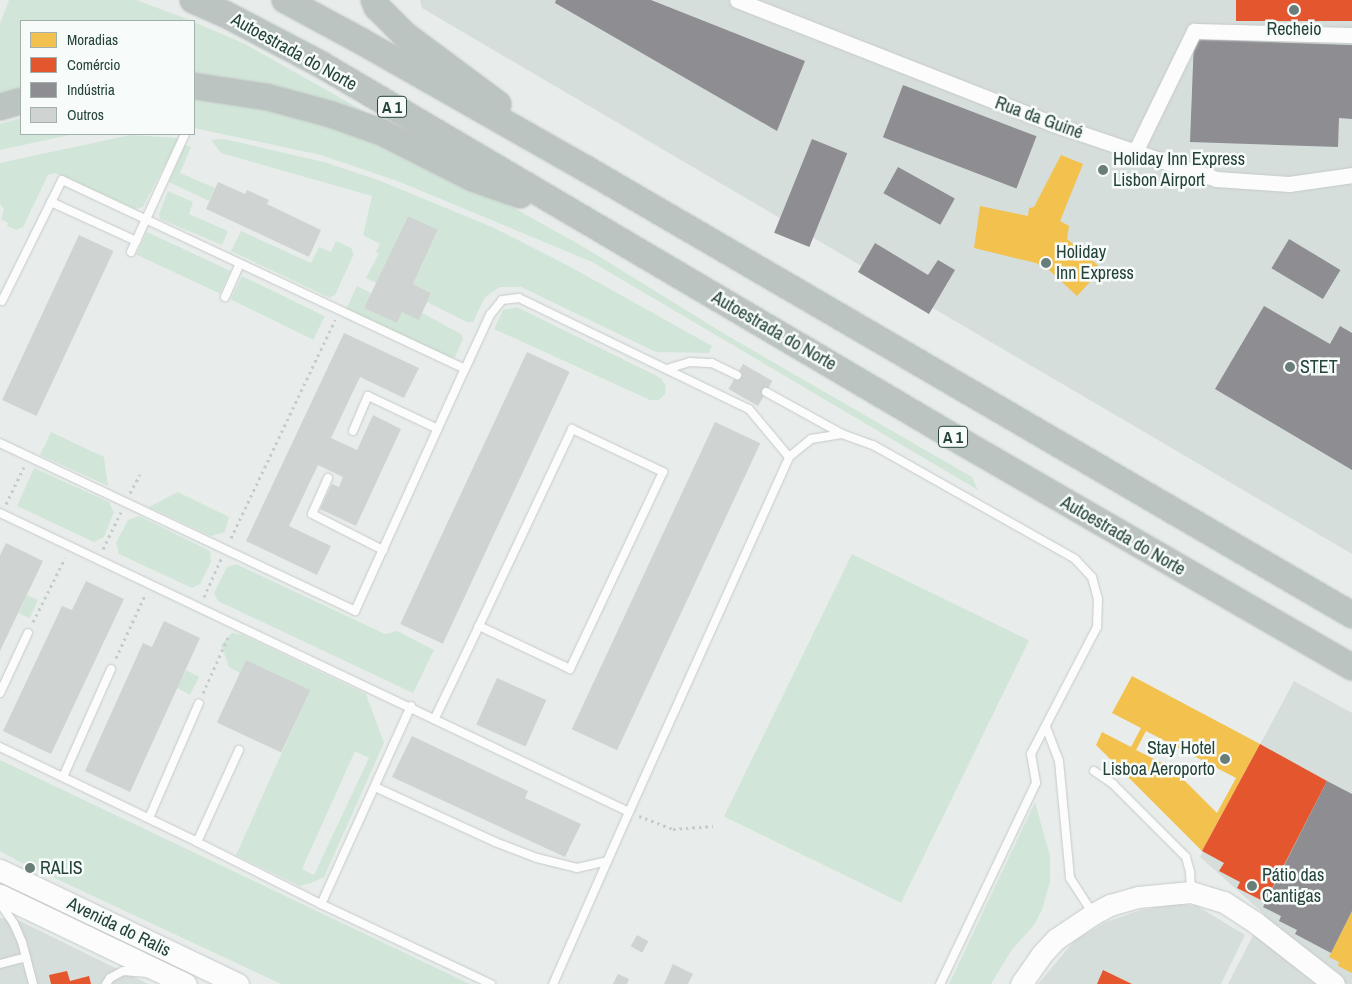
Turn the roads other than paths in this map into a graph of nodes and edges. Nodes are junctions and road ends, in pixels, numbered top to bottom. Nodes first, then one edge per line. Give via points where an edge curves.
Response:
1 (193, 0) edge
2 (285, 0) edge
3 (374, 0) edge
4 (737, 0) edge
5 (1352, 35) edge
6 (195, 86) edge
7 (20, 100) edge
8 (0, 107) edge
9 (185, 135) edge
10 (1135, 152) junction
11 (583, 167) junction
12 (1352, 175) edge
13 (51, 202) junction
14 (557, 203) junction
15 (146, 220) junction
16 (136, 241) junction
17 (131, 252) dead end
18 (240, 264) junction
19 (225, 297) dead end
20 (1, 302) edge
21 (465, 369) junction
22 (667, 369) junction
23 (737, 375) dead end
24 (766, 392) dead end
25 (438, 429) junction
26 (353, 431) dead end
27 (842, 434) junction
28 (0, 443) edge
29 (789, 457) junction
30 (328, 478) dead end
31 (1, 513) edge
32 (384, 550) junction
33 (1352, 615) edge
34 (479, 626) junction
35 (28, 634) road end
36 (1352, 667) edge
37 (111, 669) road end
38 (0, 693) edge
39 (199, 703) dead end
40 (411, 706) junction
41 (436, 718) junction
42 (1046, 728) junction
43 (0, 747) edge
44 (240, 750) dead end
45 (1094, 771) dead end
46 (63, 777) junction
47 (375, 787) junction
48 (630, 812) junction
49 (149, 818) junction
50 (197, 842) junction
51 (607, 861) junction
52 (0, 870) edge
53 (1191, 892) junction
54 (0, 896) edge
55 (0, 903) edge
56 (321, 904) junction
57 (1093, 914) junction
58 (26, 957) junction
59 (0, 964) edge
60 (181, 982) edge
61 (33, 984) edge
62 (106, 984) edge
63 (238, 984) edge
64 (492, 984) edge
65 (553, 984) edge
66 (940, 984) edge
67 (1021, 984) edge
68 (1334, 984) edge

1 - 14 highway, Autoestrada do Norte / A 1 via 322,65
2 - 11 highway, A 1
3 - 11 highway via 405,34
4 - 10 street, Rua da Guiné via 1053,124
5 - 10 street via 1194,31
6 - 14 highway via 268,96 330,114 382,132 472,178 506,191
7 - 8 highway
9 - 15 lane
10 - 12 street, Rua da Guiné via 1216,179 1289,184
11 - 33 highway, A 1
13 - 15 lane via 62,180
13 - 16 lane
13 - 20 lane
14 - 36 highway, Autoestrada do Norte / A 1 via 970,447
15 - 16 lane
15 - 18 lane
16 - 17 lane
18 - 19 lane
18 - 21 lane
21 - 22 lane via 490,315 502,300 519,298
21 - 25 lane
22 - 23 lane via 690,362 712,363
22 - 29 lane via 749,409
24 - 27 lane
25 - 26 lane via 368,396
25 - 32 lane
27 - 29 lane via 811,439
27 - 42 lane via 873,445 1075,559 1092,577 1098,599 1097,627
28 - 32 lane via 355,611
29 - 48 lane
30 - 32 lane via 312,514
31 - 40 lane
34 - 34 lane via 572,429 664,472 570,669
34 - 41 lane
35 - 38 lane
37 - 46 lane
39 - 49 lane
40 - 41 lane
40 - 47 lane
41 - 48 lane
42 - 57 lane via 1059,761 1070,878
42 - 66 lane via 1032,754 1036,783
43 - 46 lane
44 - 50 lane
45 - 53 lane via 1112,784 1186,857
46 - 49 lane
47 - 51 lane via 537,858 577,868
47 - 56 lane
48 - 51 lane
49 - 50 lane
50 - 56 lane
51 - 65 lane
52 - 63 street, Avenida do Ralis
53 - 57 street via 1138,897
53 - 68 street via 1224,902
54 - 60 street, Avenida do Ralis
55 - 58 lane via 14,924
56 - 64 lane
57 - 67 street via 1056,939
58 - 59 lane
58 - 61 lane
60 - 62 lane via 123,971

